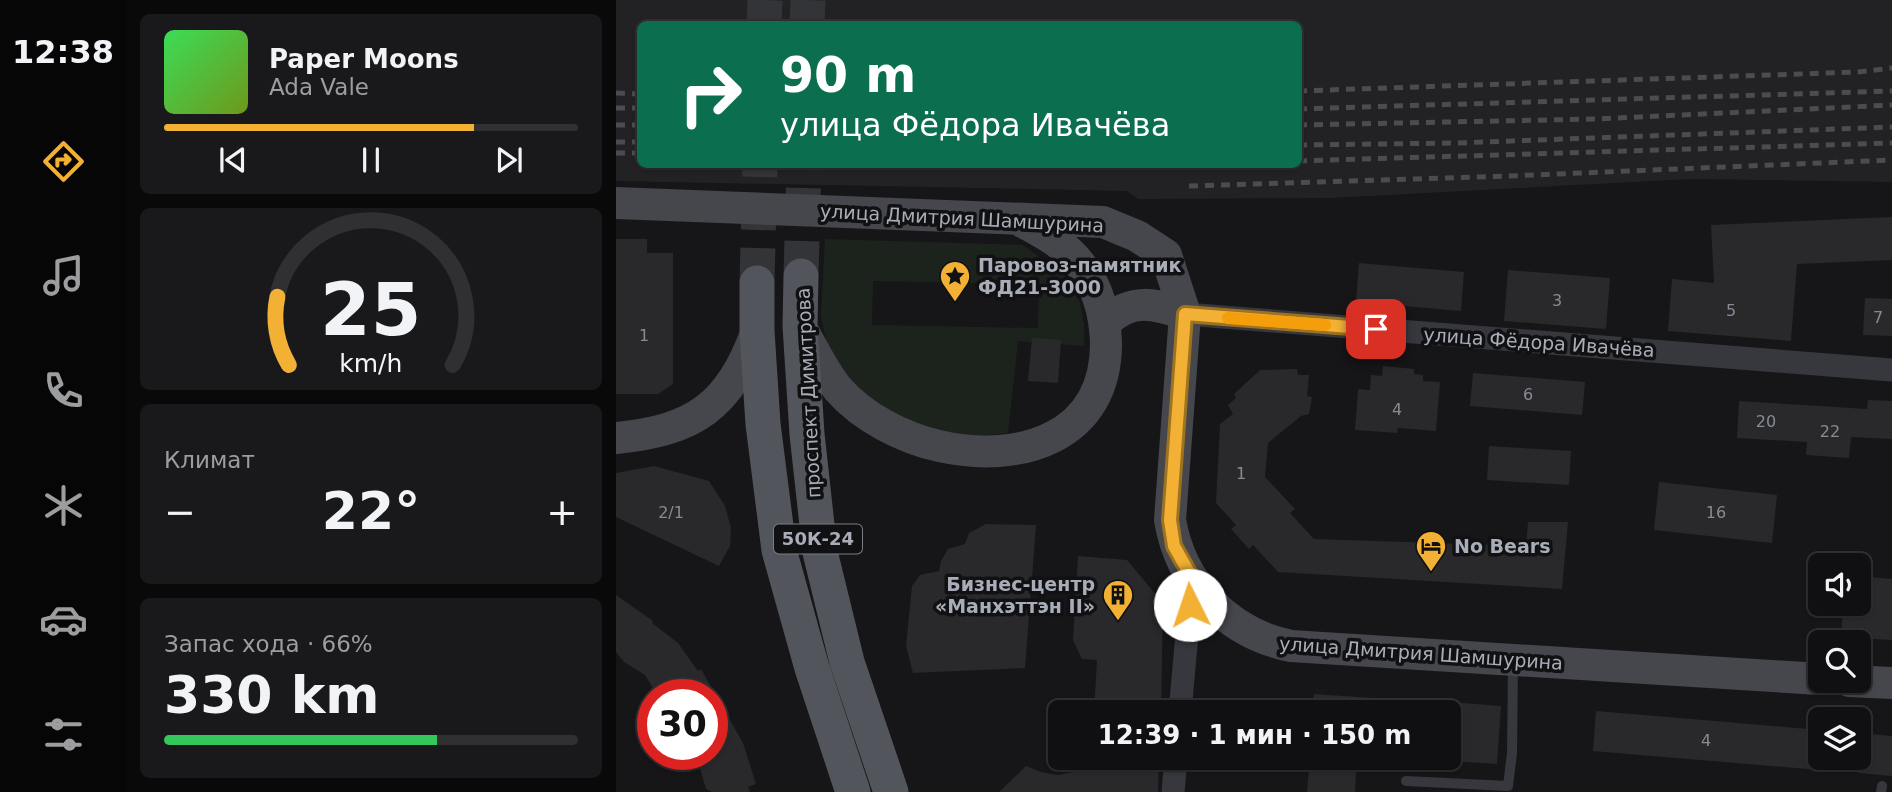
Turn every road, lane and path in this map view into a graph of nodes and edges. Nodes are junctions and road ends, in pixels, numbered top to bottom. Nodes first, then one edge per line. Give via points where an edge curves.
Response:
1 (616, 204) edge
2 (1013, 217) junction
3 (801, 276) tunnel mouth
4 (757, 283) tunnel mouth
5 (1185, 314) junction
6 (1106, 322) junction
7 (800, 326) junction
8 (757, 331) junction
9 (1892, 370) edge
10 (616, 438) edge
11 (1192, 578) junction
12 (1513, 660) junction
13 (1808, 678) edge
14 (1871, 682) edge
15 (1892, 683) edge
16 (1181, 700) edge
17 (1175, 770) edge
18 (1406, 780) dead end
19 (853, 792) edge
20 (891, 792) edge
21 (1173, 792) edge

1 - 2 street, улица Дмитрия Шамшурина
2 - 5 street, улица Дмитрия Шамшурина via 1104,222 1137,236 1166,255
2 - 6 street via 1050,236 1084,268
3 - 7 main road, проспект Димитрова / 50К-24
4 - 8 main road, 50К-24
5 - 6 street via 1154,304 1120,309
5 - 9 street, улица Фёдора Ивачёва
5 - 11 street, улица Дмитрия Шамшурина via 1170,520 1174,546
6 - 7 street via 1103,375 1085,412 1042,444 1002,452 958,450 917,441 873,418 838,390
7 - 20 main road, проспект Димитрова / 50К-24 via 820,552 847,662
8 - 10 street via 727,393 701,414 650,435
8 - 19 main road, 50К-24 via 779,550
11 - 12 street, улица Дмитрия Шамшурина via 1222,613 1266,641
11 - 16 street
12 - 13 street, улица Дмитрия Шамшурина
12 - 18 lane via 1513,753 1508,786
14 - 15 street
17 - 21 street

